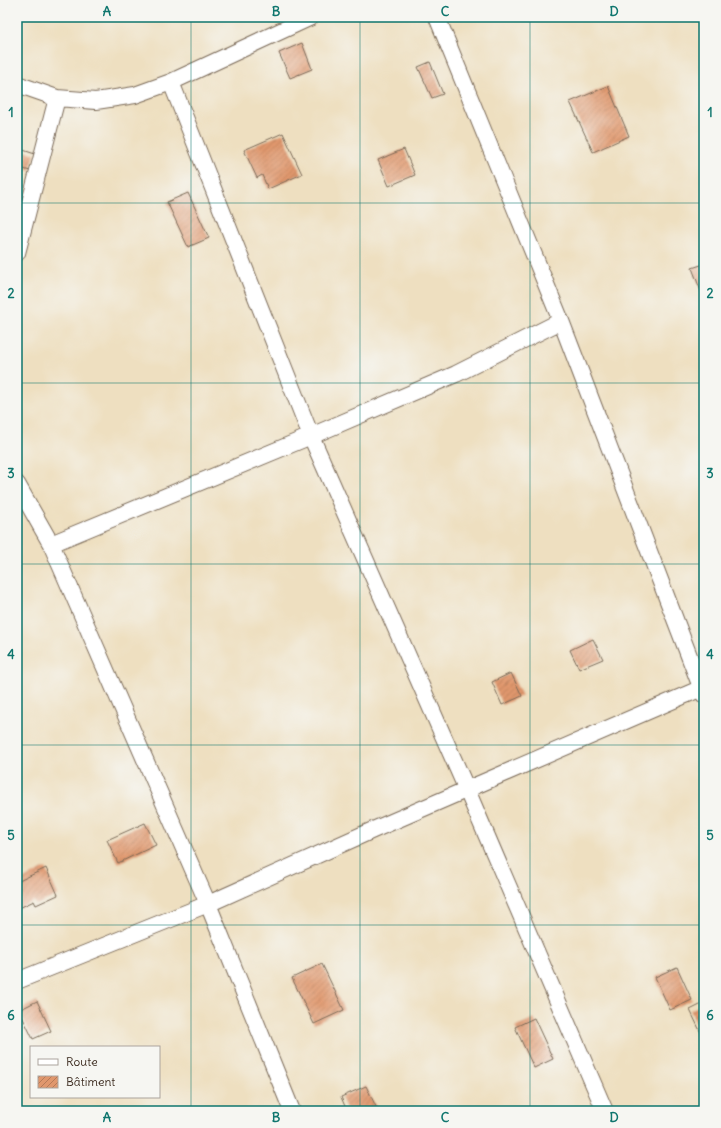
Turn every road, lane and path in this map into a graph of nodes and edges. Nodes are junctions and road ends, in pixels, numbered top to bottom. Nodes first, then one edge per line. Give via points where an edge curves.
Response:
1 (311, 17) edge
2 (437, 17) edge
3 (171, 82) junction
4 (17, 84) edge
5 (57, 98) junction
6 (17, 253) edge
7 (562, 321) junction
8 (312, 436) junction
9 (17, 484) edge
10 (52, 544) junction
11 (703, 690) edge
12 (467, 790) junction
13 (208, 904) junction
14 (17, 981) edge
15 (292, 1111) edge
16 (605, 1111) edge

1 - 3 street
2 - 7 street
3 - 5 street via 135,95 104,100
3 - 8 street
4 - 5 street
5 - 6 street
7 - 8 street via 456,374
7 - 11 street
8 - 10 street
8 - 12 street
9 - 10 street
10 - 13 street
11 - 12 street
12 - 13 street
12 - 16 street
13 - 14 street
13 - 15 street

